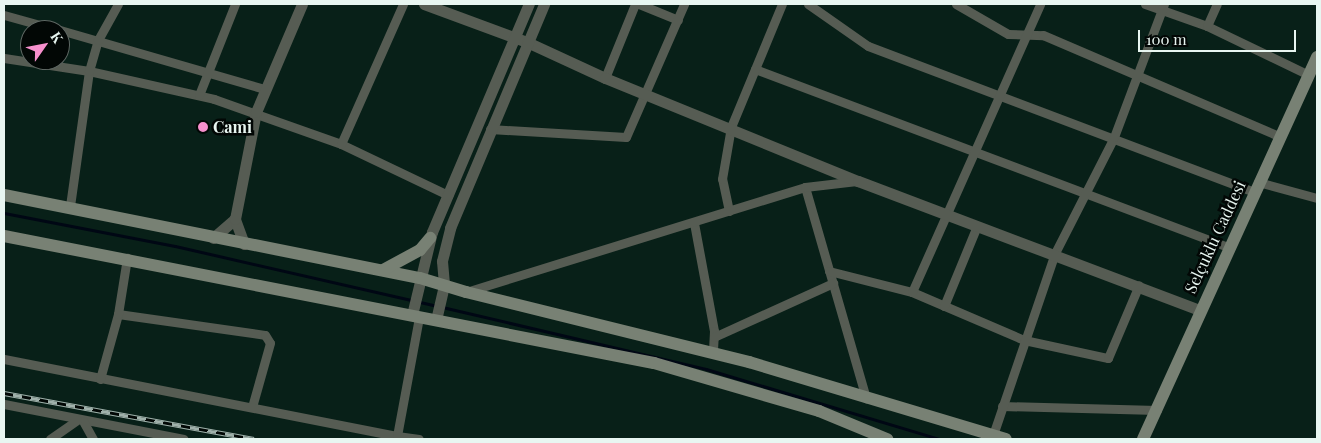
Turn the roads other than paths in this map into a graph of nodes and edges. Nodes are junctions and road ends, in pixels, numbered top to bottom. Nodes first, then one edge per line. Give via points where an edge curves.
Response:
1 (118, 4) edge
2 (236, 4) edge
3 (302, 4) edge
4 (404, 4) edge
5 (424, 4) edge
6 (529, 4) edge
7 (544, 4) edge
8 (637, 4) edge
9 (684, 4) edge
10 (782, 4) edge
11 (808, 4) edge
12 (956, 4) edge
13 (1040, 4) edge
14 (1145, 4) edge
15 (1216, 4) edge
16 (1163, 7) edge
17 (4, 14) edge
18 (25, 20) edge
19 (678, 20) junction
20 (1207, 26) junction
21 (70, 33) edge
22 (1028, 35) junction
23 (98, 40) junction
24 (521, 40) junction
25 (1317, 57) edge
26 (4, 58) edge
27 (755, 69) junction
28 (89, 71) junction
29 (208, 73) junction
30 (1138, 74) junction
31 (1309, 75) junction
32 (605, 78) junction
33 (266, 89) junction
34 (198, 95) junction
35 (648, 95) junction
36 (1000, 95) junction
37 (256, 112) junction
38 (730, 127) junction
39 (490, 129) junction
40 (1279, 136) junction
41 (1114, 137) junction
42 (341, 144) junction
43 (974, 152) junction
44 (858, 181) junction
45 (805, 187) junction
46 (1256, 187) junction
47 (1085, 193) junction
48 (4, 195) edge
49 (448, 195) junction
50 (1317, 198) edge
51 (70, 206) junction
52 (729, 212) junction
53 (945, 214) junction
54 (235, 219) junction
55 (694, 223) junction
56 (977, 226) junction
57 (4, 236) edge
58 (214, 238) junction
59 (430, 238) junction
60 (244, 244) junction
61 (1228, 247) junction
62 (1055, 253) junction
63 (127, 258) junction
64 (383, 270) junction
65 (829, 271) junction
66 (419, 282) junction
67 (833, 283) junction
68 (1139, 285) junction
69 (443, 288) junction
70 (466, 292) junction
71 (912, 292) junction
72 (944, 306) junction
73 (1200, 310) junction
74 (415, 313) junction
75 (118, 314) junction
76 (436, 316) junction
77 (714, 337) junction
78 (1024, 340) junction
79 (713, 353) junction
80 (4, 359) edge
81 (100, 379) junction
82 (866, 398) junction
83 (4, 404) edge
84 (1002, 406) junction
85 (252, 407) junction
86 (1157, 410) junction
87 (80, 420) junction
88 (992, 435) junction
89 (396, 436) junction
90 (1141, 437) edge
91 (50, 439) edge
92 (93, 439) edge
93 (184, 439) edge
94 (419, 439) edge
95 (887, 439) edge
96 (1006, 439) edge

1 - 23 street
2 - 29 street
3 - 33 street
4 - 42 street
5 - 24 street
6 - 24 street
7 - 24 street
8 - 19 street
8 - 32 street
9 - 19 street
10 - 27 street
11 - 36 street via 868,46
12 - 22 street via 1008,34
13 - 22 street
14 - 16 street
15 - 20 street
16 - 20 street
16 - 30 street
17 - 18 street
19 - 35 street
20 - 31 street
21 - 23 street
22 - 30 street via 1043,35
22 - 36 street
23 - 28 street
23 - 29 street
24 - 32 street
24 - 39 street
24 - 49 street
25 - 31 main road, Selçuklu Caddesi
26 - 28 street
27 - 38 street
27 - 43 street
28 - 34 street
28 - 51 street
29 - 33 street
29 - 34 street
30 - 40 street
30 - 41 street
31 - 40 main road, Selçuklu Caddesi
32 - 35 street
33 - 37 street
34 - 37 street
35 - 38 street
35 - 39 street via 626,137
36 - 41 street
36 - 43 street
37 - 42 street
37 - 54 street
38 - 44 street
38 - 52 street via 722,179
39 - 69 street via 450,228 442,261
40 - 46 main road, Selçuklu Caddesi
41 - 46 street
41 - 47 street
42 - 49 street
43 - 47 street
43 - 53 street
44 - 45 street
44 - 53 street
45 - 52 street
45 - 65 street
46 - 50 street
46 - 61 main road, Selçuklu Caddesi
47 - 61 street
47 - 62 street
48 - 51 main road
49 - 59 street
51 - 58 main road
52 - 55 street
53 - 56 street
53 - 71 street
54 - 58 street
54 - 60 street
55 - 70 street
55 - 77 street
56 - 62 street
56 - 72 street
57 - 63 main road
58 - 60 main road
59 - 64 main road via 420,250
59 - 66 street
60 - 64 main road
61 - 73 main road, Selçuklu Caddesi
62 - 68 street
62 - 78 street
63 - 74 main road
63 - 75 street
64 - 66 main road
65 - 67 street
65 - 71 street
66 - 69 main road
66 - 74 street
67 - 77 street
67 - 82 street
68 - 73 street
68 - 78 street via 1108,358
69 - 70 main road
69 - 76 street
70 - 79 main road
71 - 72 street
72 - 78 street
73 - 86 main road, Selçuklu Caddesi
74 - 76 main road
74 - 89 street
75 - 81 street
75 - 85 street via 265,335 270,343
76 - 95 main road via 654,363 819,411
77 - 79 street
78 - 84 street
79 - 82 main road
80 - 81 street
81 - 85 street
82 - 88 main road
83 - 87 street
84 - 86 street
84 - 88 street
85 - 89 street
86 - 90 main road, Selçuklu Caddesi
87 - 91 street
87 - 92 street
87 - 93 street
88 - 96 main road
89 - 94 street

